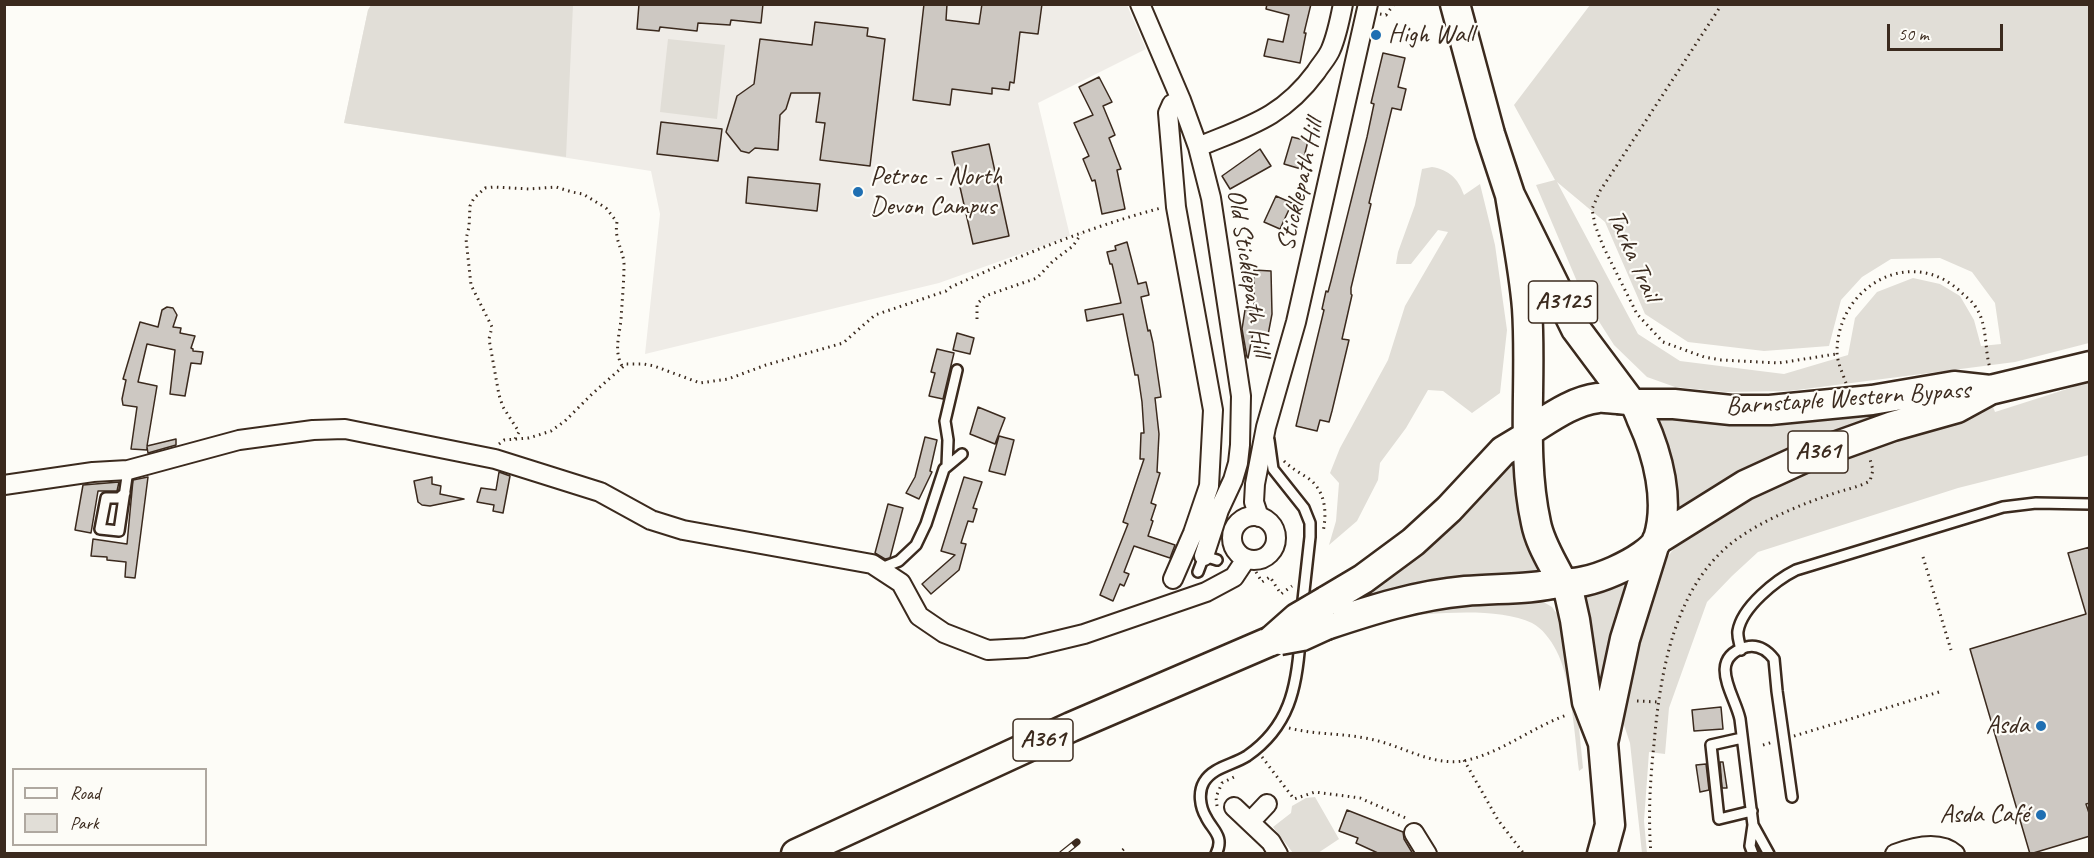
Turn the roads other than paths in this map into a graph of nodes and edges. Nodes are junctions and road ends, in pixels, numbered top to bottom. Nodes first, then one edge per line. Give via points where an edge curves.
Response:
1 (1140, 4) edge
2 (1343, 4) edge
3 (1368, 4) edge
4 (1455, 4) edge
5 (1181, 100) junction
6 (1198, 147) junction
7 (1510, 195) junction
8 (2090, 366) edge
9 (957, 370) dead end
10 (1990, 381) junction
11 (1632, 402) junction
12 (1266, 427) junction
13 (1528, 433) junction
14 (962, 454) dead end
15 (946, 466) junction
16 (128, 470) junction
17 (4, 485) edge
18 (125, 493) dead end
19 (2090, 504) edge
20 (1259, 517) junction
21 (1656, 543) junction
22 (1206, 563) dead end
23 (1243, 563) junction
24 (879, 569) junction
25 (1173, 579) dead end
26 (1564, 583) junction
27 (1326, 613) junction
28 (1741, 650) junction
29 (1742, 738) junction
30 (1603, 743) junction
31 (1792, 797) dead end
32 (1267, 804) dead end
33 (1226, 808) road end
34 (1752, 811) junction
35 (1250, 822) junction
36 (1610, 825) junction
37 (1754, 825) junction
38 (1414, 833) road end
39 (796, 854) edge
40 (1216, 854) edge
41 (1278, 854) edge
42 (1427, 854) edge
43 (1602, 854) edge
44 (1622, 854) edge
45 (1753, 854) edge
46 (1769, 854) edge
47 (1895, 854) edge
48 (1955, 854) edge

1 - 5 street, Old Sticklepath Hill
2 - 6 street via 1330,52 1294,96 1266,118
3 - 12 street, Sticklepath Hill via 1296,322
4 - 7 main road, A3125
5 - 6 street, Old Sticklepath Hill
5 - 25 street via 1168,113 1176,204 1213,410 1209,486
6 - 22 street, Old Sticklepath Hill via 1211,198 1241,396 1238,463 1219,510
7 - 11 main road, A3125 via 1576,328
7 - 13 main road, A3125 via 1527,308
8 - 10 main road, Barnstaple Western Bypass / A361
9 - 15 lane via 945,421
10 - 11 main road, Barnstaple Western Bypass / A361 via 1872,400 1770,410
10 - 21 main road, Barnstaple Western Bypass / A361 via 1957,408 1804,458 1745,485
11 - 13 main road via 1599,398 1572,406
11 - 21 main road via 1648,433 1658,468 1663,506
12 - 20 street, Sticklepath Hill via 1255,484 1254,502
12 - 40 lane via 1274,469 1304,508 1310,523 1296,682 1282,718 1268,736 1247,756 1213,772 1204,782 1200,794 1205,816 1218,833
13 - 26 main road via 1536,525
13 - 27 main road, A361 via 1503,451 1413,542
14 - 15 lane
15 - 24 lane via 916,545 899,561
16 - 17 street
16 - 18 lane
16 - 24 street via 239,440 330,428 490,458 600,492 651,520 683,530 840,557
19 - 28 lane via 2003,507 1796,570 1774,584 1741,621
20 - 23 street via 1241,520 1233,531 1233,545
20 - 23 street via 1272,525 1276,541 1266,556
21 - 26 main road via 1624,567 1590,580
21 - 30 main road via 1625,639
23 - 24 street via 1226,583 1206,592 1084,634 1026,648 988,650 944,633 919,615 901,583
26 - 27 main road, A361 via 1464,591 1368,611
26 - 30 main road via 1575,620 1587,702
27 - 39 main road, A361, bridge via 1302,636 1271,641 1071,727
28 - 29 lane via 1728,659 1725,679 1737,707
28 - 31 lane via 1755,646 1774,659
29 - 34 lane
29 - 34 lane via 1711,745 1719,819
30 - 36 main road
32 - 35 street
33 - 35 street
34 - 37 lane
35 - 41 street
36 - 43 main road
36 - 44 main road
37 - 45 lane via 1750,846
37 - 46 lane
38 - 42 street
47 - 48 street via 1912,847 1935,846

